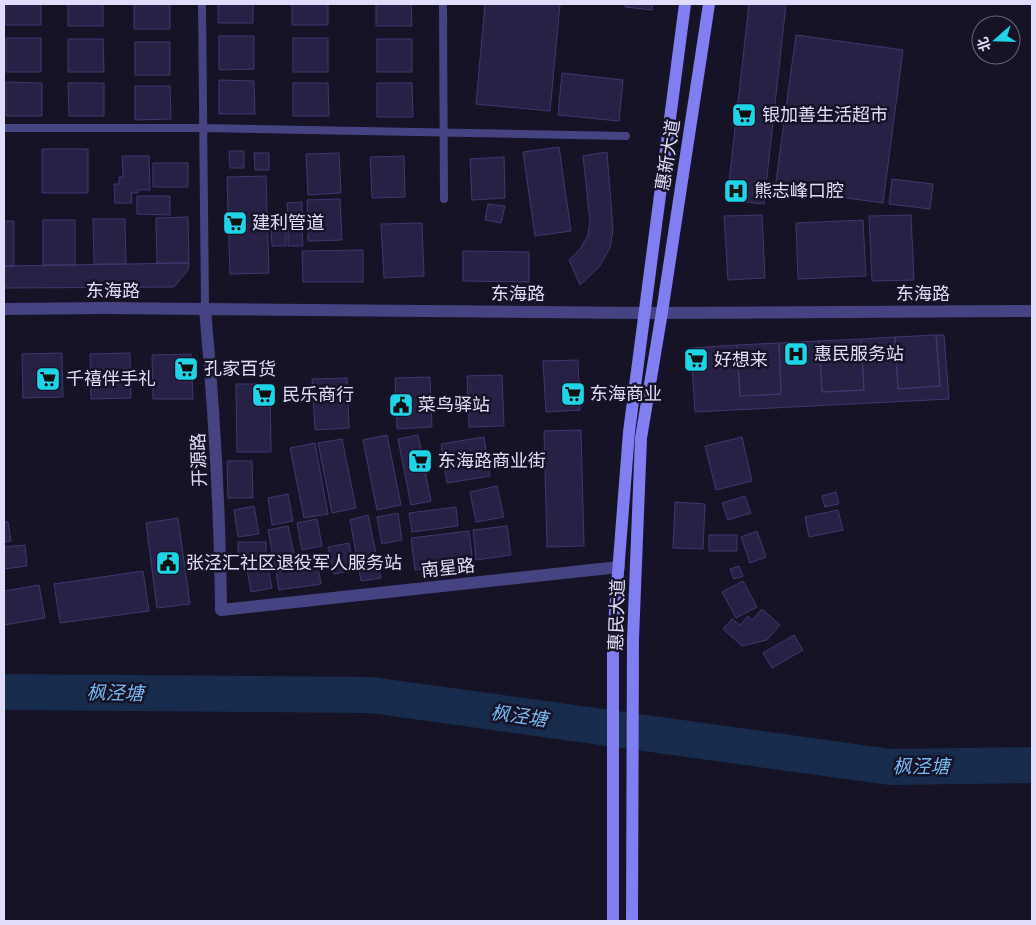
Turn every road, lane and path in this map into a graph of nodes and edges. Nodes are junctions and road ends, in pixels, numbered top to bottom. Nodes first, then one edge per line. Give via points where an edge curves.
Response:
1 (202, 4) edge
2 (443, 4) edge
3 (686, 4) edge
4 (709, 4) edge
5 (4, 128) edge
6 (203, 128) junction
7 (445, 133) junction
8 (626, 136) dead end
9 (444, 199) dead end
10 (205, 309) junction
11 (4, 310) edge
12 (1032, 311) edge
13 (662, 312) junction
14 (644, 313) junction
15 (619, 567) junction
16 (221, 610) joint
17 (614, 921) edge
18 (632, 921) edge

1 - 6 lane
2 - 7 lane
3 - 14 main road, 惠新大道
4 - 13 main road, 惠新大道
5 - 6 lane
6 - 7 lane
6 - 10 lane
7 - 8 lane
7 - 9 lane
10 - 11 street, 东海路
10 - 14 street, 东海路
10 - 16 street, 开源路 via 215,420
12 - 13 street, 东海路
13 - 14 street, 东海路
13 - 18 main road, 惠民大道 via 641,438 633,639
14 - 15 main road, 惠民大道 via 629,432
15 - 16 street, 南星路
15 - 17 main road, 惠民大道 via 613,638

